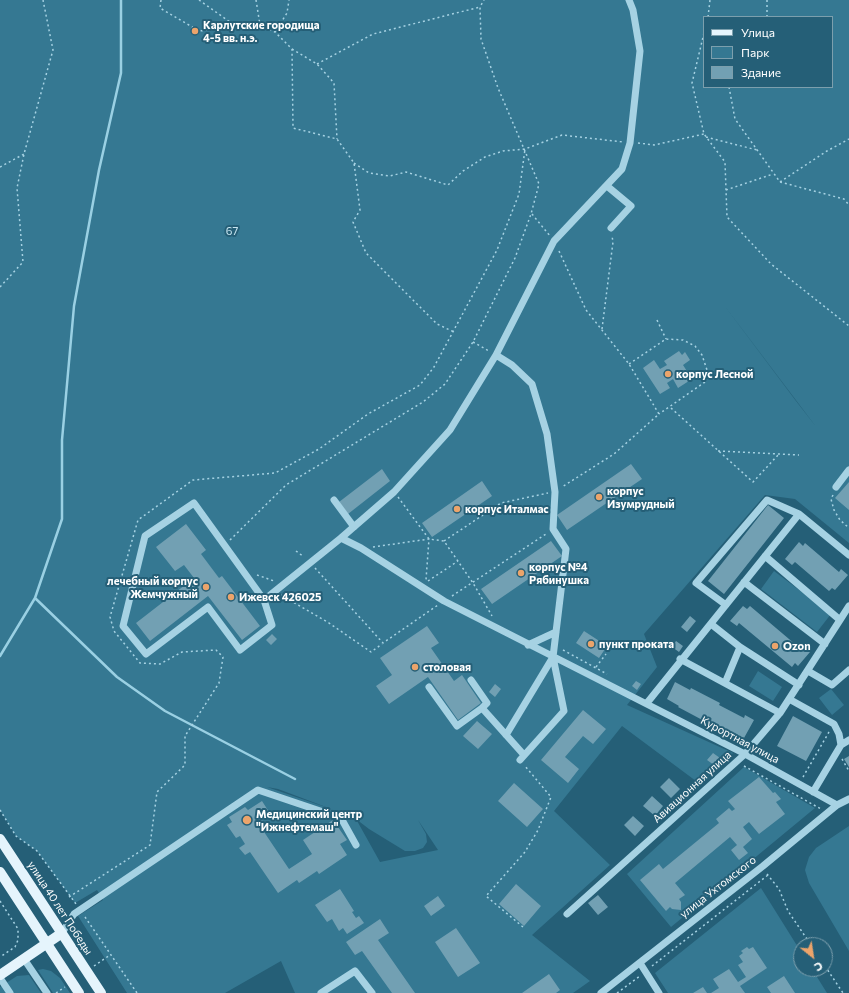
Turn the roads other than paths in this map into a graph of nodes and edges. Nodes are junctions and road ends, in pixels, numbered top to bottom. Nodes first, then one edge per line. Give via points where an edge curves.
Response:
1 (629, 0) edge
2 (607, 186) junction
3 (611, 228) road end
4 (496, 355) junction
5 (849, 470) edge
6 (836, 488) road end
7 (334, 500) dead end
8 (798, 514) junction
9 (354, 527) junction
10 (341, 538) junction
11 (849, 555) edge
12 (765, 556) junction
13 (744, 582) junction
14 (264, 600) junction
15 (726, 605) junction
16 (849, 606) edge
17 (840, 620) junction
18 (711, 624) junction
19 (556, 632) junction
20 (824, 644) junction
21 (528, 645) junction
22 (740, 647) junction
23 (553, 657) junction
24 (680, 659) junction
25 (849, 670) edge
26 (808, 671) junction
27 (471, 680) dead end
28 (725, 683) junction
29 (799, 685) junction
30 (429, 687) dead end
31 (789, 699) junction
32 (646, 703) junction
33 (482, 708) junction
34 (780, 713) junction
35 (506, 735) junction
36 (849, 740) edge
37 (839, 748) junction
38 (745, 754) junction
39 (813, 792) junction
40 (849, 799) edge
41 (837, 805) junction
42 (0, 839) edge
43 (356, 845) dead end
44 (0, 872) edge
45 (567, 914) dead end
46 (62, 933) junction
47 (47, 944) junction
48 (24, 959) junction
49 (640, 964) junction
50 (0, 975) edge
51 (0, 978) edge
52 (101, 992) edge
53 (10, 993) edge
54 (47, 993) edge
55 (79, 993) edge
56 (321, 993) edge
57 (372, 993) edge
58 (600, 993) edge
59 (659, 993) edge

1 - 2 street via 640,51 630,143 622,169
2 - 3 street via 631,206
2 - 4 street via 554,241
4 - 9 street via 450,430 394,492
4 - 19 street via 512,365 532,384 547,434 555,492 552,529 566,549
5 - 6 street
7 - 9 street
8 - 11 street
8 - 12 street
8 - 15 street via 767,500 696,583
9 - 10 street
10 - 14 street
10 - 21 street, Курортная улица via 444,601
12 - 13 street
12 - 17 street
13 - 15 street
13 - 20 street
14 - 14 street via 194,503 145,536 123,626 146,654 208,607 240,650 272,625
15 - 18 street
16 - 17 street, Авиационная улица
17 - 20 street, Авиационная улица
18 - 22 street
18 - 24 street
19 - 21 street
19 - 23 street
20 - 26 street, Авиационная улица
21 - 23 street, Курортная улица
22 - 28 street
22 - 29 street
23 - 32 street, Курортная улица
23 - 35 street
23 - 35 street via 564,711 522,758
24 - 28 street
24 - 32 street
25 - 26 street via 832,685
26 - 29 street, Авиационная улица
27 - 33 street via 487,703
28 - 34 street
29 - 31 street, Авиационная улица
30 - 33 street via 457,726
31 - 34 street, Авиационная улица
31 - 37 street via 834,724 839,734
32 - 38 street, Курортная улица
33 - 35 street
34 - 38 street, Авиационная улица
36 - 37 street
37 - 39 street
38 - 39 street, Курортная улица
38 - 45 street, Авиационная улица
39 - 41 street, Курортная улица
40 - 41 street, улица Ухтомского
41 - 49 street, улица Ухтомского
42 - 46 main road, улица 40 лет Победы
43 - 46 street via 341,818 258,790 74,914
44 - 47 main road
46 - 47 main road
46 - 52 main road, улица 40 лет Победы
47 - 48 main road
47 - 55 main road
48 - 50 main road
48 - 54 street
49 - 58 street, улица Ухтомского
49 - 59 street
51 - 53 street
56 - 57 street via 355,971

